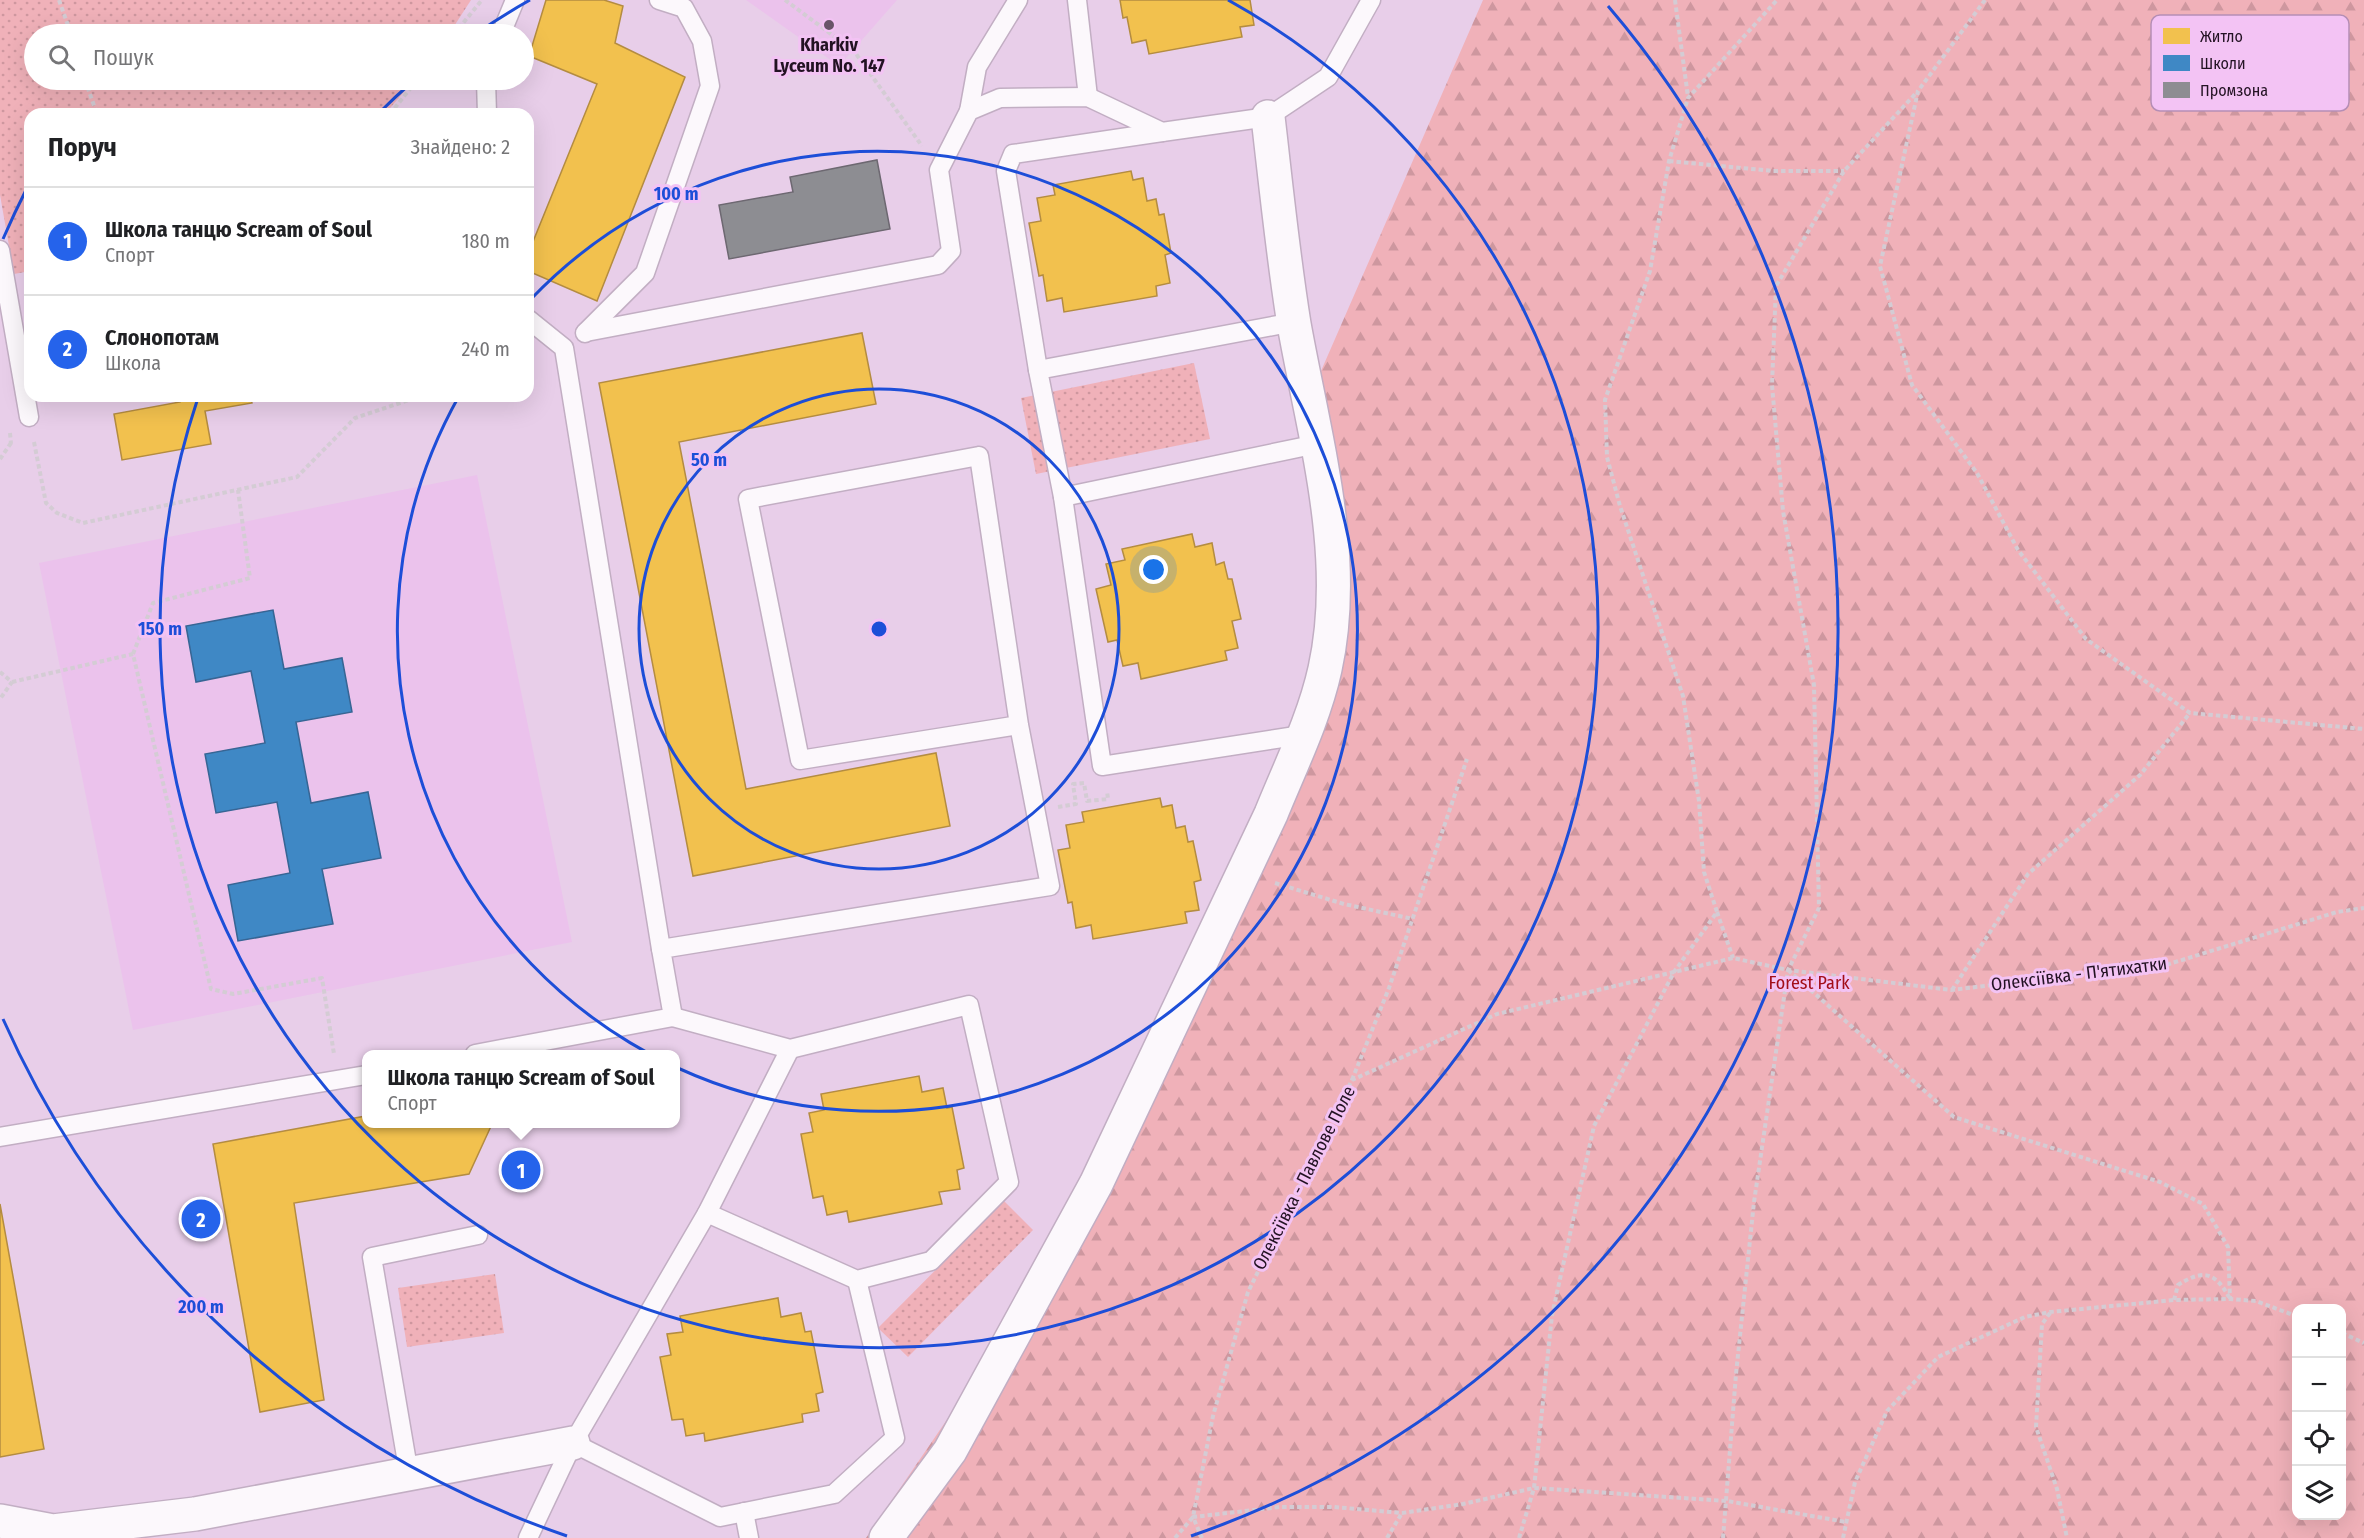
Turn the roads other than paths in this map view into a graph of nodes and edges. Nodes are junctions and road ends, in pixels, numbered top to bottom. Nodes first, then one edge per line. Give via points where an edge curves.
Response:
1 (515, 0) edge
2 (659, 0) edge
3 (1018, 0) edge
4 (1077, 0) edge
5 (1371, 0) edge
6 (505, 24) edge
7 (486, 90) edge
8 (1088, 97) junction
9 (487, 108) edge
10 (969, 111) junction
11 (1268, 117) junction
12 (1162, 132) junction
13 (0, 250) edge
14 (1294, 322) junction
15 (534, 324) edge
16 (586, 332) junction
17 (564, 348) junction
18 (24, 364) edge
19 (1038, 370) junction
20 (28, 402) edge
21 (29, 417) road end
22 (1317, 444) junction
23 (1063, 497) junction
24 (1019, 725) junction
25 (1302, 735) junction
26 (661, 949) junction
27 (673, 1017) junction
28 (790, 1049) junction
29 (496, 1050) edge
30 (362, 1076) edge
31 (0, 1137) edge
32 (707, 1213) junction
33 (478, 1235) dead end
34 (856, 1281) junction
35 (573, 1443) junction
36 (409, 1474) junction
37 (744, 1512) junction
38 (0, 1521) edge
39 (528, 1538) edge
40 (749, 1538) edge
41 (886, 1538) edge

1 - 6 lane
2 - 16 lane via 684,8 702,41 710,86 645,273
3 - 10 lane via 977,67
4 - 8 lane
5 - 11 lane via 1328,77
7 - 9 lane
8 - 10 lane via 1000,98
8 - 12 lane
10 - 16 lane via 939,170 951,251 938,265
11 - 12 lane
11 - 14 street
12 - 19 lane via 1013,154 1006,171
13 - 18 lane
14 - 19 lane
14 - 22 street
15 - 17 lane
16 - 17 lane
17 - 26 lane
19 - 23 lane
20 - 21 lane
22 - 23 lane
22 - 25 street via 1332,556 1332,612 1325,669
23 - 25 lane via 1102,766
24 - 24 lane via 800,760 748,499 979,456
24 - 26 lane via 1050,886
25 - 41 street via 1271,814 1096,1184 950,1451
26 - 27 lane
27 - 28 lane
27 - 29 lane
28 - 32 lane
28 - 34 lane via 969,1005 1009,1182 931,1261
30 - 31 lane
32 - 34 lane
32 - 35 lane
33 - 36 lane via 372,1257
34 - 37 lane via 895,1438 834,1494
35 - 36 street
35 - 37 lane via 720,1517
35 - 39 lane
36 - 38 street via 195,1514 54,1531
37 - 40 lane

